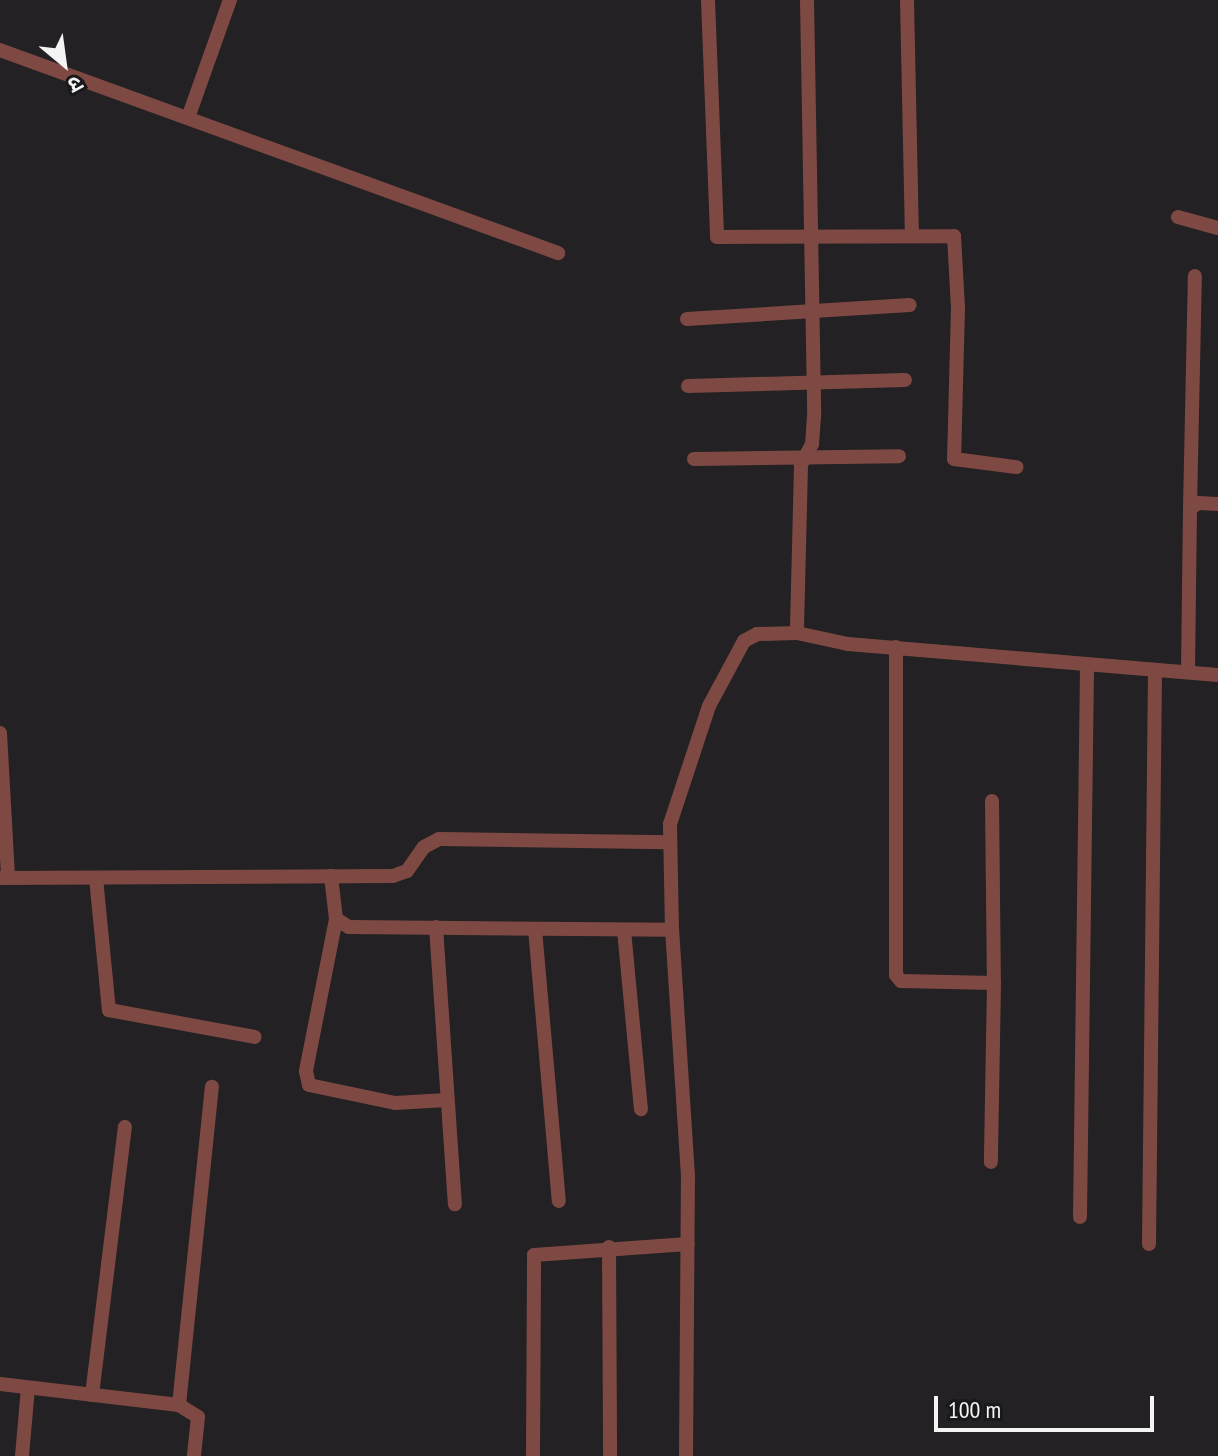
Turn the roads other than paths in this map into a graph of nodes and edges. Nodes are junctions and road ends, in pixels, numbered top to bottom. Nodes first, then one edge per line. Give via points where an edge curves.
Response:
1 (230, 0) edge
2 (708, 0) edge
3 (807, 0) edge
4 (907, 0) edge
5 (0, 50) edge
6 (189, 115) junction
7 (1178, 217) dead end
8 (1218, 228) edge
9 (912, 234) junction
10 (814, 236) junction
11 (558, 253) dead end
12 (1195, 276) dead end
13 (910, 305) dead end
14 (815, 310) junction
15 (687, 319) dead end
16 (905, 380) dead end
17 (814, 382) junction
18 (688, 386) dead end
19 (899, 456) dead end
20 (803, 458) junction
21 (694, 459) dead end
22 (1016, 467) dead end
23 (1218, 504) edge
24 (1190, 509) junction
25 (797, 633) junction
26 (896, 647) junction
27 (1087, 665) junction
28 (1155, 670) junction
29 (1188, 672) junction
30 (1218, 675) edge
31 (0, 733) edge
32 (992, 801) dead end
33 (668, 842) junction
34 (331, 876) junction
35 (4, 877) edge
36 (96, 878) junction
37 (336, 919) junction
38 (436, 927) junction
39 (535, 929) junction
40 (624, 930) junction
41 (672, 930) junction
42 (994, 983) junction
43 (255, 1037) dead end
44 (212, 1087) dead end
45 (447, 1100) junction
46 (641, 1109) dead end
47 (125, 1127) dead end
48 (991, 1162) dead end
49 (559, 1201) dead end
50 (455, 1204) dead end
51 (1080, 1217) dead end
52 (688, 1244) junction
53 (1149, 1244) dead end
54 (609, 1247) junction
55 (0, 1384) edge
56 (28, 1388) junction
57 (92, 1395) junction
58 (179, 1405) junction
59 (22, 1456) edge
60 (194, 1456) edge
61 (533, 1456) edge
62 (610, 1456) edge
63 (686, 1456) edge

1 - 6 street
2 - 10 street via 717,237
3 - 10 street
4 - 9 street
5 - 6 street
6 - 11 street
7 - 8 street
9 - 10 street
9 - 22 street via 949,233 957,240 954,459
10 - 14 street
12 - 24 street
13 - 14 street
14 - 15 street
14 - 17 street
16 - 17 street
17 - 18 street
17 - 20 street via 813,438
19 - 20 street
20 - 21 street
20 - 25 street
23 - 24 street via 1198,503
24 - 29 street
25 - 26 street via 811,640
25 - 33 street via 757,634 744,641 696,738
26 - 27 street
26 - 42 street via 896,975 901,981
27 - 28 street
27 - 51 street
28 - 29 street
28 - 53 street
29 - 30 street
31 - 35 street
32 - 42 street
33 - 34 street via 439,839 430,841 401,875
33 - 41 street
34 - 36 street
34 - 37 street
35 - 36 street
36 - 43 street via 109,1010
37 - 38 street via 349,927
37 - 45 street via 306,1071 309,1085 395,1103
38 - 39 street
38 - 45 street
39 - 40 street
39 - 49 street
40 - 41 street
40 - 46 street
41 - 52 street via 688,1147
42 - 48 street
44 - 58 street
45 - 50 street
47 - 57 street
52 - 54 street
52 - 63 street
54 - 61 street via 534,1255
54 - 62 street
55 - 56 street
56 - 57 street
56 - 59 street
57 - 58 street
58 - 60 street via 198,1417

